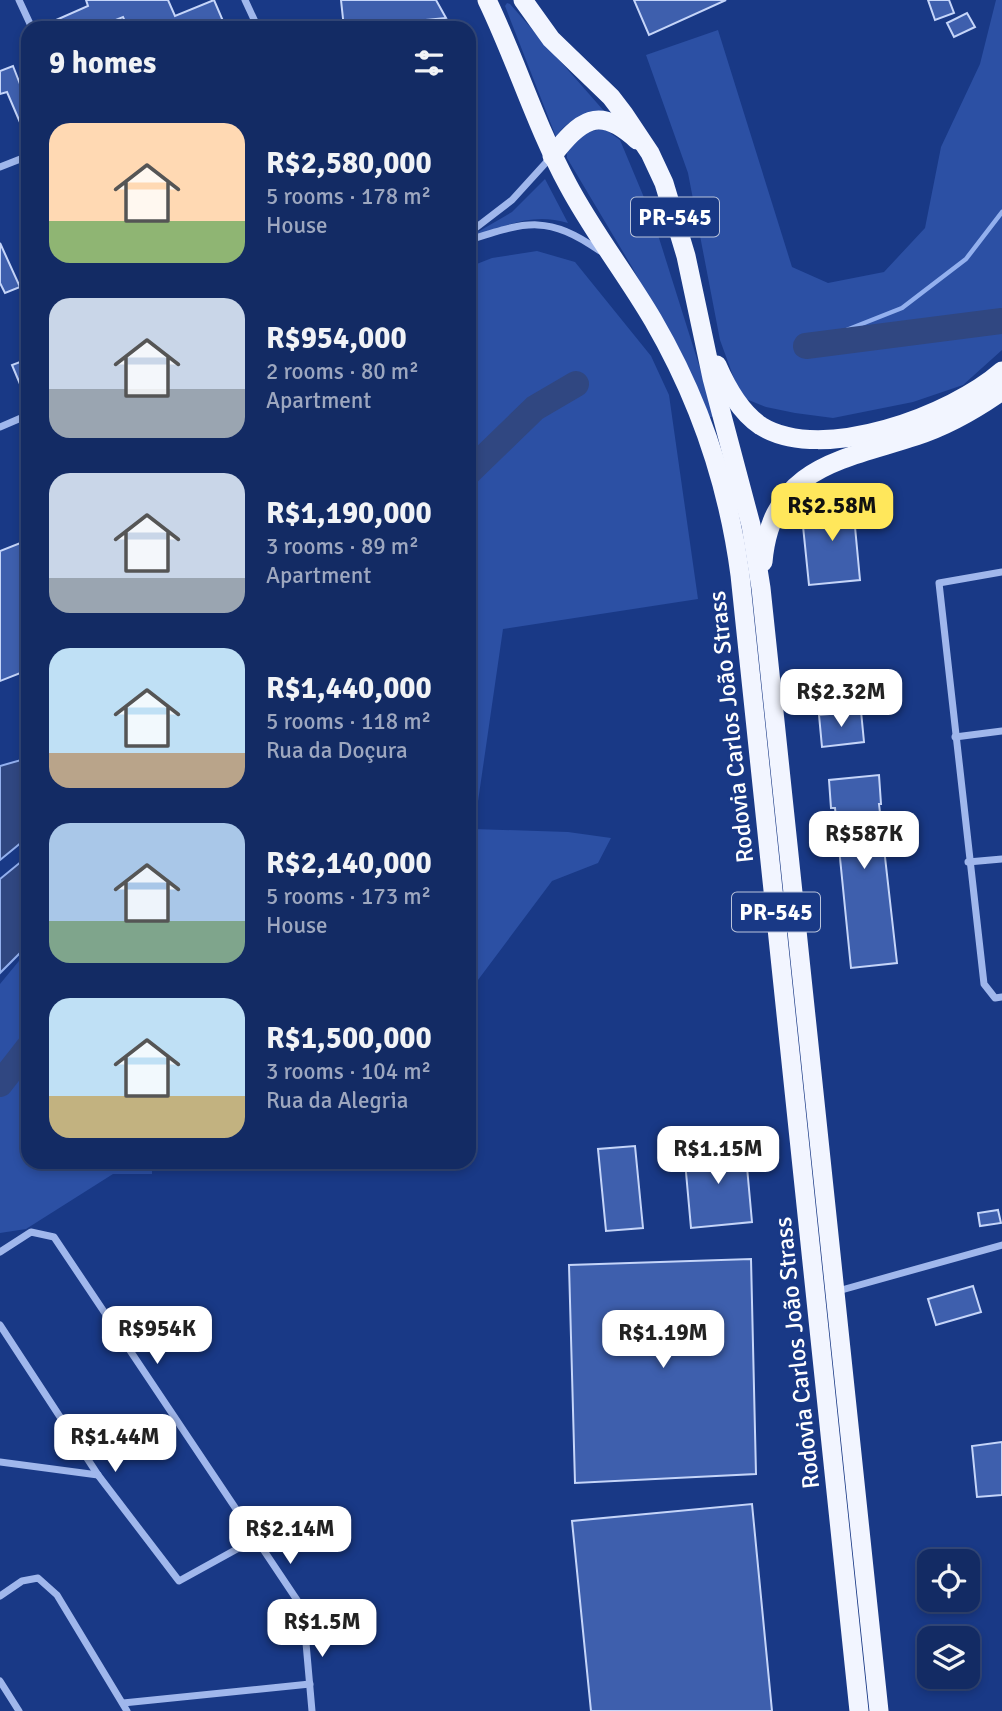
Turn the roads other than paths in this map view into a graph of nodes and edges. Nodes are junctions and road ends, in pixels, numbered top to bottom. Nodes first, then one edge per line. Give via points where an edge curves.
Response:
1 (19, 0) edge
2 (245, 0) edge
3 (486, 0) edge
4 (523, 0) edge
5 (29, 21) edge
6 (255, 21) edge
7 (650, 153) junction
8 (552, 156) junction
9 (21, 159) edge
10 (0, 167) edge
11 (476, 228) edge
12 (476, 238) edge
13 (615, 261) junction
14 (701, 327) junction
15 (1002, 371) edge
16 (1002, 391) edge
17 (21, 418) edge
18 (0, 427) edge
19 (1002, 572) edge
20 (761, 588) junction
21 (1002, 731) edge
22 (955, 737) junction
23 (1002, 859) edge
24 (968, 862) junction
25 (999, 998) edge
26 (1002, 1245) edge
27 (0, 1252) edge
28 (835, 1292) junction
29 (0, 1325) edge
30 (0, 1462) edge
31 (99, 1475) junction
32 (255, 1539) junction
33 (0, 1596) edge
34 (0, 1681) edge
35 (310, 1684) junction
36 (123, 1703) junction
37 (19, 1711) edge
38 (127, 1711) edge
39 (312, 1711) edge
40 (859, 1711) edge
41 (879, 1711) edge

1 - 5 street
2 - 6 street
3 - 8 highway, Rodovia Carlos João Strass
4 - 7 highway via 551,38 611,97
7 - 8 highway via 624,129 594,121 578,126
7 - 14 highway, Rodovia Carlos João Strass / PR-545 via 674,211
8 - 11 street via 512,200
8 - 13 highway, Rodovia Carlos João Strass / PR-545
9 - 10 street
12 - 13 street via 517,225 544,225 569,232
13 - 40 highway, Rodovia Carlos João Strass / PR-545 via 688,386 719,469 737,551
14 - 15 highway via 721,375 744,411 774,432 799,438 860,436 909,422 971,395
14 - 20 highway, Rodovia Carlos João Strass / PR-545 via 751,525
16 - 20 highway via 944,425 855,453 807,476 774,518 763,554
17 - 18 street
19 - 22 street via 939,583
20 - 28 highway, Rodovia Carlos João Strass / PR-545
21 - 22 street
22 - 24 street
23 - 24 street
24 - 25 street via 984,984
26 - 28 street
27 - 32 street via 31,1232 54,1237
28 - 41 highway, Rodovia Carlos João Strass / PR-545
29 - 31 street
30 - 31 street
31 - 32 street via 179,1581
32 - 35 street via 303,1609
33 - 36 street via 22,1581 38,1578 57,1595
34 - 37 street
35 - 36 street
35 - 39 street
36 - 38 street

